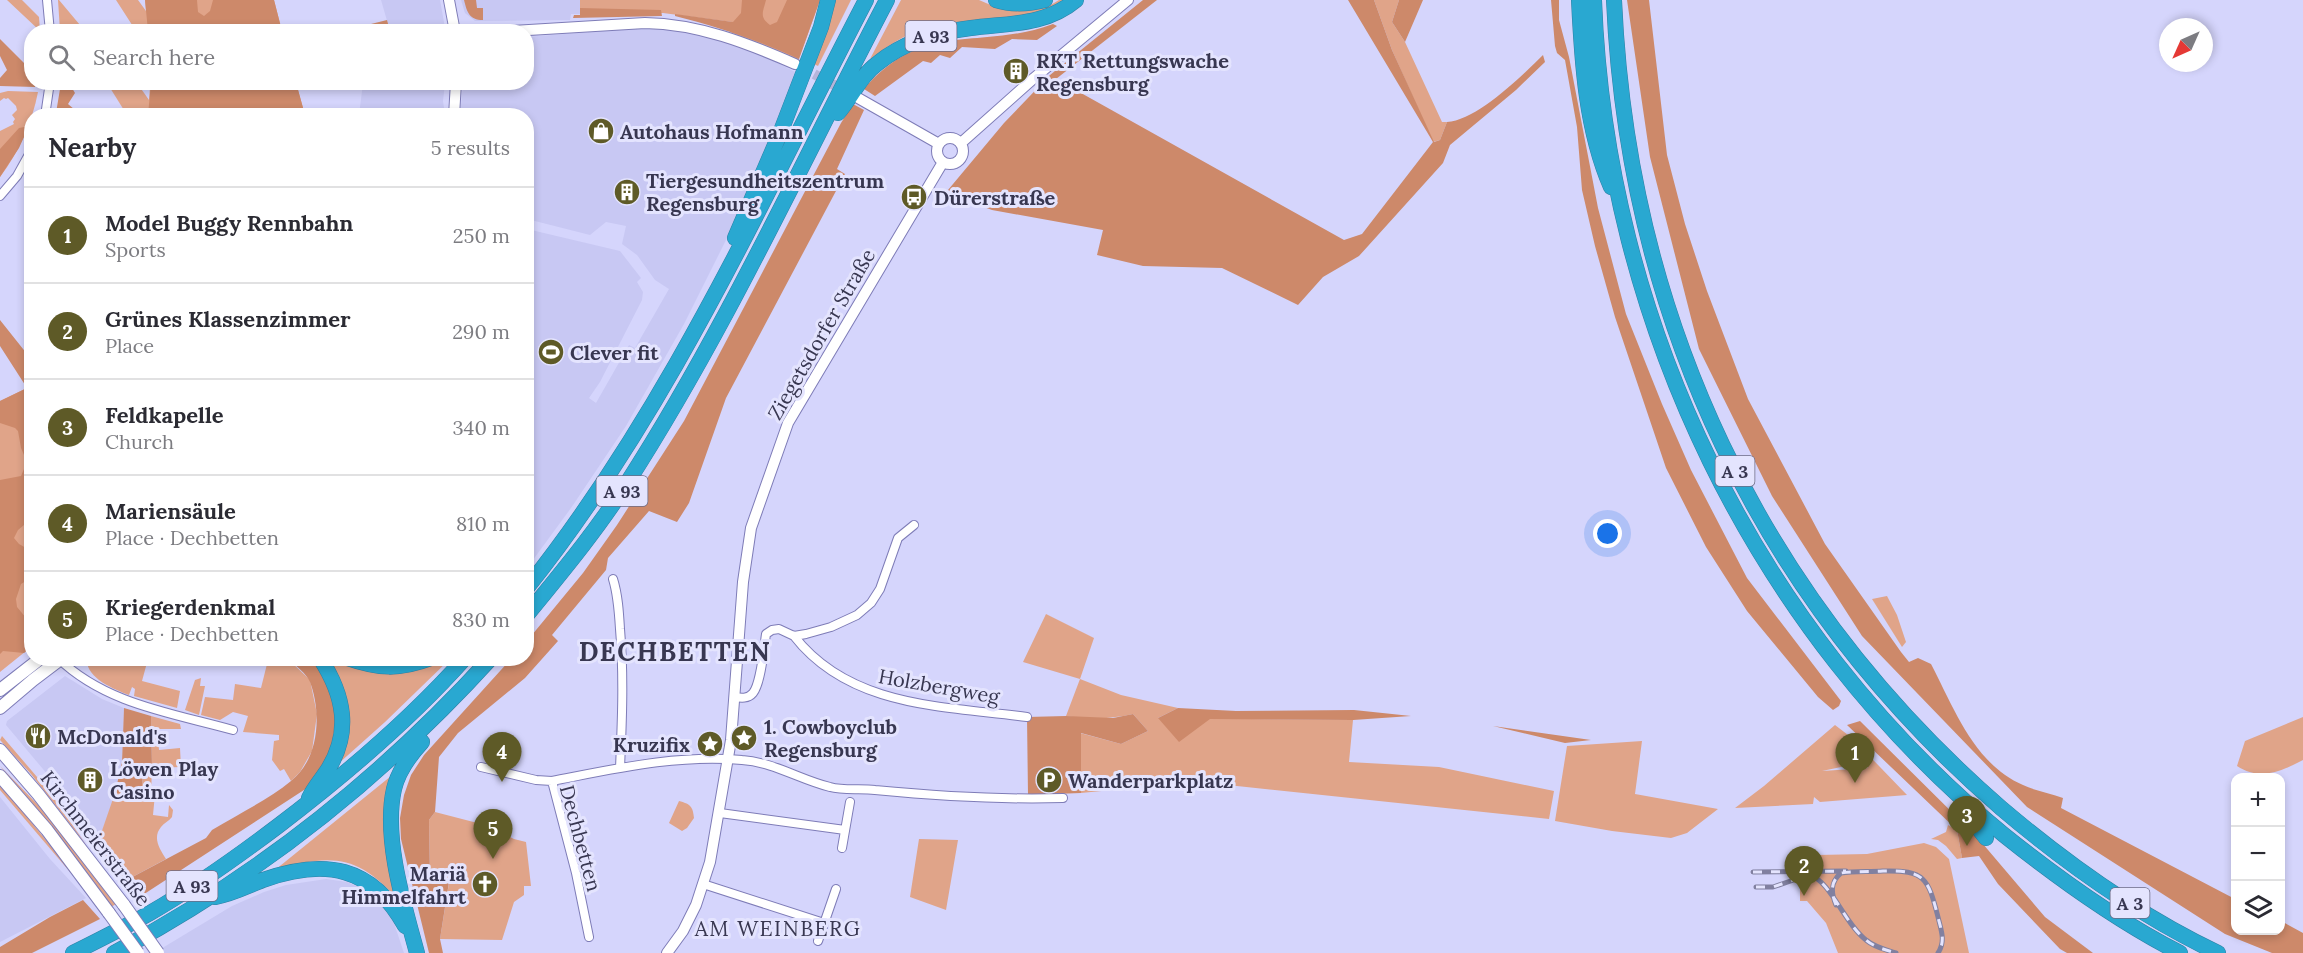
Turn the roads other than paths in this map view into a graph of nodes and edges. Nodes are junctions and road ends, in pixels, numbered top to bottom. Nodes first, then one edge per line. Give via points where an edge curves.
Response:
1 (47, 0) edge
2 (449, 0) edge
3 (828, 0) edge
4 (866, 0) edge
5 (887, 0) edge
6 (996, 0) edge
7 (1045, 0) edge
8 (1076, 0) edge
9 (1128, 0) edge
10 (1572, 0) edge
11 (1579, 0) edge
12 (1594, 0) edge
13 (1614, 0) edge
14 (49, 24) edge
15 (454, 24) edge
16 (534, 30) edge
17 (795, 64) tunnel mouth
18 (1585, 70) junction
19 (49, 90) edge
20 (456, 90) edge
21 (858, 98) tunnel mouth
22 (46, 108) edge
23 (454, 108) edge
24 (820, 133) junction
25 (961, 143) junction
26 (939, 144) junction
27 (24, 162) edge
28 (943, 162) junction
29 (0, 196) edge
30 (1621, 212) junction
31 (711, 305) junction
32 (914, 525) dead end
33 (534, 579) edge
34 (613, 579) dead end
35 (534, 606) edge
36 (794, 636) junction
37 (31, 666) edge
38 (51, 666) edge
39 (67, 666) edge
40 (325, 666) edge
41 (368, 666) edge
42 (403, 666) edge
43 (458, 666) edge
44 (484, 666) edge
45 (0, 690) edge
46 (734, 697) junction
47 (448, 706) junction
48 (0, 708) edge
49 (1027, 717) dead end
50 (233, 730) dead end
51 (0, 750) edge
52 (727, 760) junction
53 (481, 767) dead end
54 (620, 768) junction
55 (0, 776) edge
56 (1937, 776) junction
57 (552, 781) junction
58 (1062, 798) dead end
59 (850, 802) dead end
60 (303, 807) junction
61 (720, 813) junction
62 (845, 830) junction
63 (1986, 838) dead end
64 (842, 848) dead end
65 (703, 885) junction
66 (836, 889) dead end
67 (206, 899) junction
68 (824, 923) junction
69 (588, 937) dead end
70 (818, 941) dead end
71 (416, 947) edge
72 (672, 951) edge
73 (73, 953) edge
74 (114, 953) edge
75 (138, 953) edge
76 (158, 953) edge
77 (2180, 953) edge
78 (2218, 953) edge

1 - 14 street
2 - 15 street
3 - 31 highway via 781,132 717,274
4 - 31 highway, A 93
5 - 24 highway, A 93
6 - 7 highway via 1016,4
8 - 24 highway, A 93 via 1039,20 939,33 905,45 876,64
9 - 25 street
10 - 18 highway, A 3
11 - 18 highway, A 3
12 - 30 highway, A 3 via 1600,87
13 - 78 highway, A 3 via 1630,160 1648,243 1676,333 1717,436 1752,505 1797,579 1846,647 1973,783 2101,885
16 - 17 street via 668,24 737,40
18 - 30 highway, A 3 via 1599,156
19 - 22 street
20 - 23 street
21 - 26 street
24 - 35 highway, A 93 via 728,311 653,442 587,540
25 - 26 street via 948,138
25 - 28 street via 961,158 953,164
26 - 28 street
27 - 29 street
28 - 46 street, Ziegetsdorfer Straße via 788,423 751,528
30 - 56 highway, A 3 via 1658,341 1700,443 1733,507 1789,600 1835,663
31 - 33 highway, A 93 via 613,470
32 - 36 street via 898,538 871,603 857,615 831,627
34 - 54 street via 622,664
36 - 46 street via 779,629 766,634 753,693 745,698
36 - 49 street, Holzbergweg via 823,665 865,690 889,698
37 - 45 main road
38 - 48 main road
39 - 50 street via 81,679 107,693
40 - 60 highway via 342,709 343,724 334,758
41 - 42 highway
43 - 60 highway, A 93 via 374,749
44 - 47 highway, A 93
46 - 52 street, Ziegetsdorfer Straße
47 - 67 highway, A 93 via 323,818
47 - 71 highway via 442,722 413,752 394,788 392,834
51 - 76 main road, Kirchmeierstraße, bridge via 66,828
52 - 54 street via 689,759
52 - 58 street via 783,770 831,788 940,797
52 - 61 street, Ziegetsdorfer Straße
53 - 57 street, Dechbetten
54 - 57 street
55 - 75 main road, Kirchmeierstraße, bridge via 47,830
56 - 63 highway
56 - 77 highway, A 3 via 2033,859
57 - 69 street, Dechbetten
59 - 62 street
60 - 73 highway, A 93 via 244,852 151,912
61 - 62 street
61 - 65 street, Ziegetsdorfer Straße
62 - 64 street
65 - 68 street
65 - 72 street, Ziegetsdorfer Straße
66 - 68 street
67 - 71 highway via 230,895 301,870 343,870 381,893 397,911
67 - 74 highway, A 93
68 - 70 street

